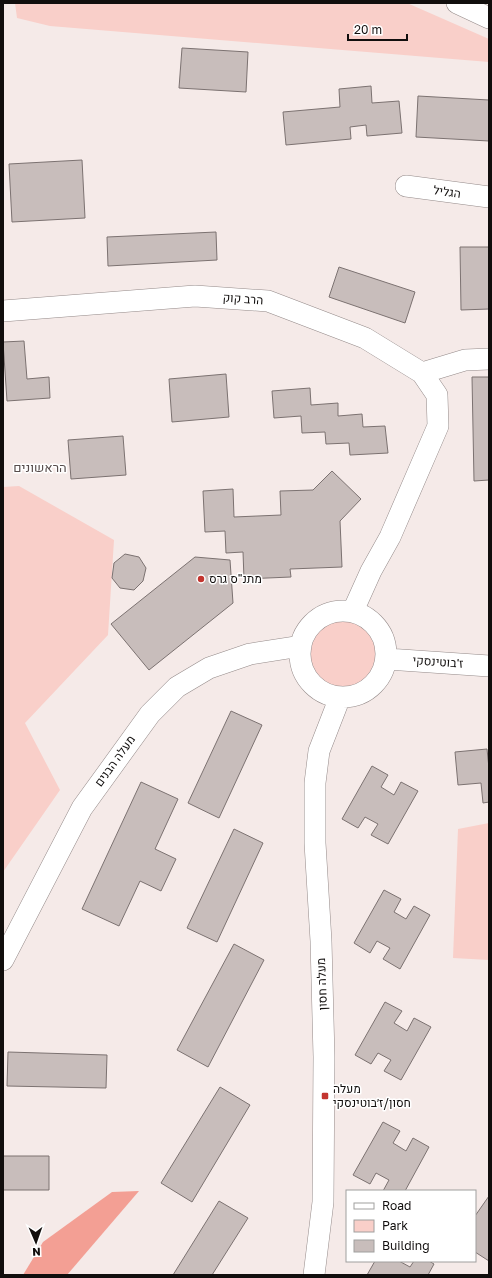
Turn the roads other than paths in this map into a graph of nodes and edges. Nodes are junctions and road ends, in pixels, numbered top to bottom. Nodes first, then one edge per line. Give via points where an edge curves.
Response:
1 (457, 3) edge
2 (489, 18) edge
3 (406, 186) dead end
4 (489, 197) edge
5 (3, 311) edge
6 (489, 359) edge
7 (422, 373) junction
8 (354, 612) junction
9 (301, 646) junction
10 (387, 659) junction
11 (489, 666) edge
12 (340, 697) junction
13 (3, 960) edge
14 (314, 1275) edge

1 - 2 street
3 - 4 street, הגליל
5 - 7 street, הרב קוק via 194,296 268,301 365,338
6 - 7 street via 466,360
7 - 8 street via 437,396 438,426
8 - 9 street via 339,611 326,614 314,622 305,633
8 - 10 street via 375,624 382,634
9 - 12 street via 300,660 309,680 326,694
9 - 13 street, מעלה הבנים via 250,654 209,668 177,687 150,714 82,808
10 - 11 street, ז'בוטינסקי
10 - 12 street via 376,683 366,691
12 - 14 street, מעלה חסון via 319,751 315,784 324,1057 323,1202

